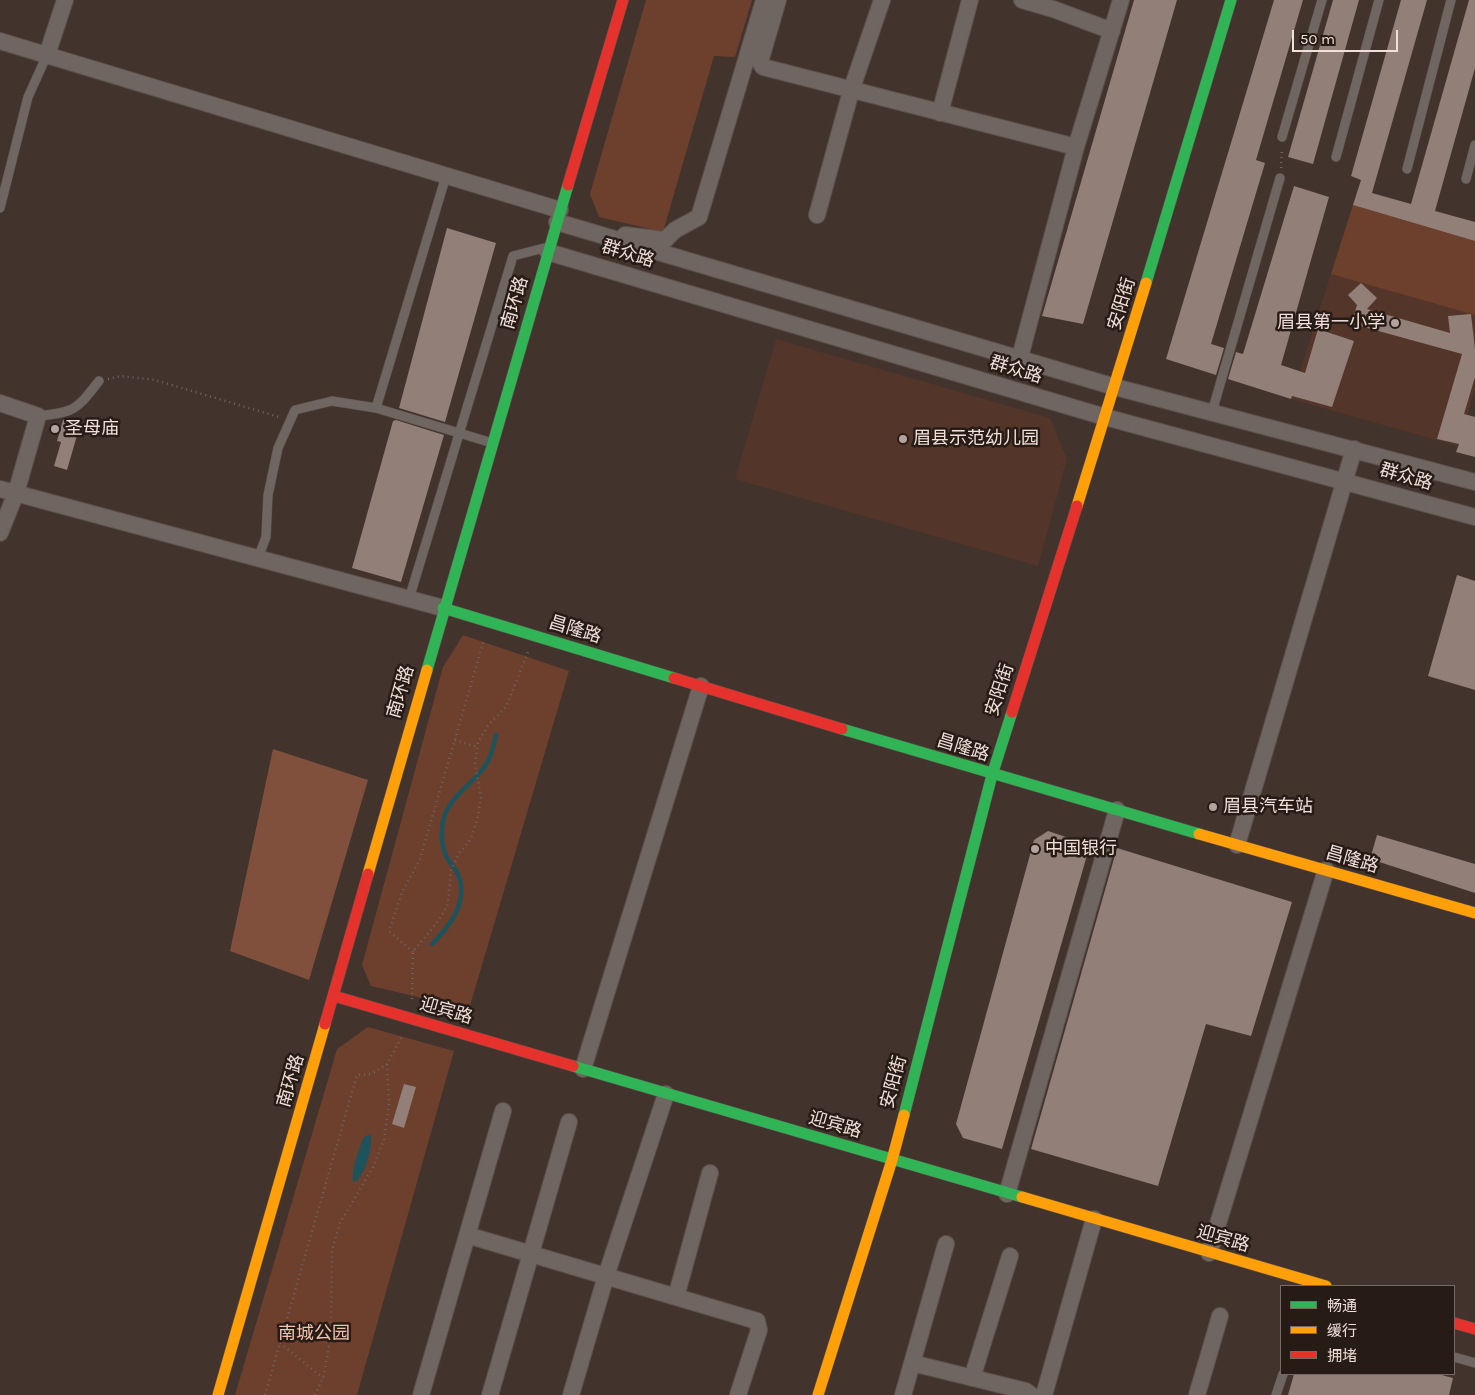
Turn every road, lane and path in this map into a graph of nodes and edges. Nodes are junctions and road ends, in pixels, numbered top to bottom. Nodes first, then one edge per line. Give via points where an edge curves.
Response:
1 (65, 0) edge
2 (624, 0) edge
3 (764, 0) edge
4 (778, 0) edge
5 (882, 0) edge
6 (970, 0) edge
7 (1022, 0) edge
8 (1121, 0) edge
9 (1231, 0) edge
10 (1322, 0) edge
11 (1379, 0) edge
12 (1451, 0) edge
13 (1054, 4) edge
14 (1112, 31) junction
15 (0, 42) edge
16 (47, 55) junction
17 (851, 91) junction
18 (940, 113) junction
19 (1282, 137) joint
20 (1475, 145) edge
21 (1076, 147) junction
22 (1336, 157) dead end
23 (1407, 169) dead end
24 (446, 176) junction
25 (1280, 178) joint
26 (1466, 179) dead end
27 (0, 208) edge
28 (817, 215) dead end
29 (559, 216) junction
30 (601, 236) junction
31 (549, 249) junction
32 (1020, 357) junction
33 (100, 381) joint
34 (1115, 387) junction
35 (0, 403) edge
36 (376, 408) junction
37 (1212, 412) junction
38 (38, 416) junction
39 (1106, 417) junction
40 (290, 420) junction
41 (460, 433) junction
42 (492, 443) junction
43 (1354, 449) junction
44 (1344, 480) junction
45 (1475, 482) edge
46 (0, 489) edge
47 (16, 493) junction
48 (1475, 517) edge
49 (0, 533) edge
50 (258, 558) junction
51 (409, 599) junction
52 (443, 608) junction
53 (489, 622) junction
54 (533, 635) junction
55 (701, 686) junction
56 (455, 740) junction
57 (477, 747) junction
58 (992, 775) junction
59 (1117, 810) junction
60 (1237, 845) junction
61 (1326, 870) junction
62 (1475, 913) edge
63 (413, 952) junction
64 (334, 996) junction
65 (409, 1018) junction
66 (387, 1064) junction
67 (583, 1069) junction
68 (666, 1094) junction
69 (503, 1111) dead end
70 (570, 1122) dead end
71 (892, 1160) junction
72 (710, 1174) dead end
73 (1007, 1194) junction
74 (1094, 1219) junction
75 (467, 1235) junction
76 (946, 1244) dead end
77 (530, 1253) junction
78 (1210, 1253) junction
79 (1010, 1256) dead end
80 (606, 1276) junction
81 (1322, 1285) edge
82 (676, 1297) junction
83 (1220, 1316) dead end
84 (1455, 1323) edge
85 (1475, 1329) edge
86 (280, 1343) junction
87 (1455, 1357) edge
88 (912, 1363) junction
89 (1475, 1363) edge
90 (1283, 1375) edge
91 (323, 1378) junction
92 (972, 1378) junction
93 (218, 1395) edge
94 (265, 1395) edge
95 (316, 1395) edge
96 (421, 1395) edge
97 (490, 1395) edge
98 (571, 1395) edge
99 (738, 1395) edge
100 (818, 1395) edge
101 (903, 1395) edge
102 (1031, 1395) edge
103 (1044, 1395) edge
104 (1197, 1395) edge
105 (1276, 1395) edge

1 - 16 street
2 - 29 main road, 南环路
3 - 30 street via 699,217 675,230 665,240 607,232
4 - 17 street via 760,62 763,67
5 - 17 street
6 - 18 street
7 - 13 street
8 - 14 street
9 - 34 main road, 安阳街
10 - 19 lane
11 - 22 lane
12 - 23 lane
13 - 14 street
14 - 21 street
15 - 16 street, 群众路
16 - 24 street, 群众路
16 - 27 lane via 28,98
17 - 18 street
17 - 28 street
18 - 21 street
19 - 25 path
20 - 26 lane
21 - 32 street
24 - 29 street, 群众路
24 - 36 lane
25 - 37 lane
29 - 30 street, 群众路
29 - 31 main road, 南环路
30 - 32 street, 群众路
31 - 39 street, 群众路
31 - 41 lane via 513,256
31 - 42 main road, 南环路
32 - 34 street, 群众路
33 - 38 lane via 80,406 68,412
33 - 40 path via 121,376 155,380
34 - 37 street, 群众路
34 - 39 main road, 安阳街
35 - 38 street
36 - 40 lane via 332,401 295,410
36 - 41 lane
37 - 43 street, 群众路
38 - 47 street
39 - 44 street, 群众路
39 - 58 main road, 安阳街
40 - 50 lane via 278,448 268,495 266,537
41 - 42 lane
41 - 51 lane
42 - 52 main road, 南环路
43 - 44 street
43 - 45 street, 群众路
44 - 48 street, 群众路
44 - 60 street
46 - 47 street
47 - 49 street
47 - 50 street
50 - 51 street
51 - 52 street
52 - 53 main road, 昌隆路
52 - 64 main road, 南环路
53 - 54 main road, 昌隆路
53 - 56 path
54 - 55 main road, 昌隆路
54 - 57 path via 515,690 506,706 489,724
55 - 58 main road, 昌隆路
55 - 67 street
56 - 57 path
56 - 63 path via 420,858 402,892 389,931
57 - 63 path via 477,782 481,798 477,820 471,839 451,870 448,904 440,920
58 - 59 main road, 昌隆路
58 - 71 main road, 安阳街
59 - 60 main road, 昌隆路
59 - 73 street
60 - 61 main road, 昌隆路
61 - 62 main road, 昌隆路
61 - 78 street
63 - 65 path
64 - 65 main road, 迎宾路
64 - 93 main road, 南环路
65 - 66 path via 397,1049
65 - 67 main road, 迎宾路
66 - 86 path via 371,1074 357,1075
66 - 91 path via 389,1104 384,1140 373,1167 340,1224 332,1250 331,1336
67 - 68 main road, 迎宾路
68 - 71 main road, 迎宾路
68 - 80 street
69 - 75 street
70 - 77 street
71 - 73 main road, 迎宾路
71 - 100 main road, 安阳街
72 - 82 street
73 - 74 main road, 迎宾路
74 - 78 main road, 迎宾路
74 - 103 street
75 - 77 street
75 - 96 street
76 - 88 street
77 - 80 street
77 - 97 street
78 - 81 main road, 迎宾路
79 - 92 street
80 - 82 street
80 - 98 street
82 - 99 street via 757,1321 758,1330
83 - 104 street
84 - 85 main road
86 - 91 path
86 - 94 path
87 - 89 lane
88 - 92 street
88 - 101 street
90 - 105 lane
91 - 95 path
92 - 102 street

